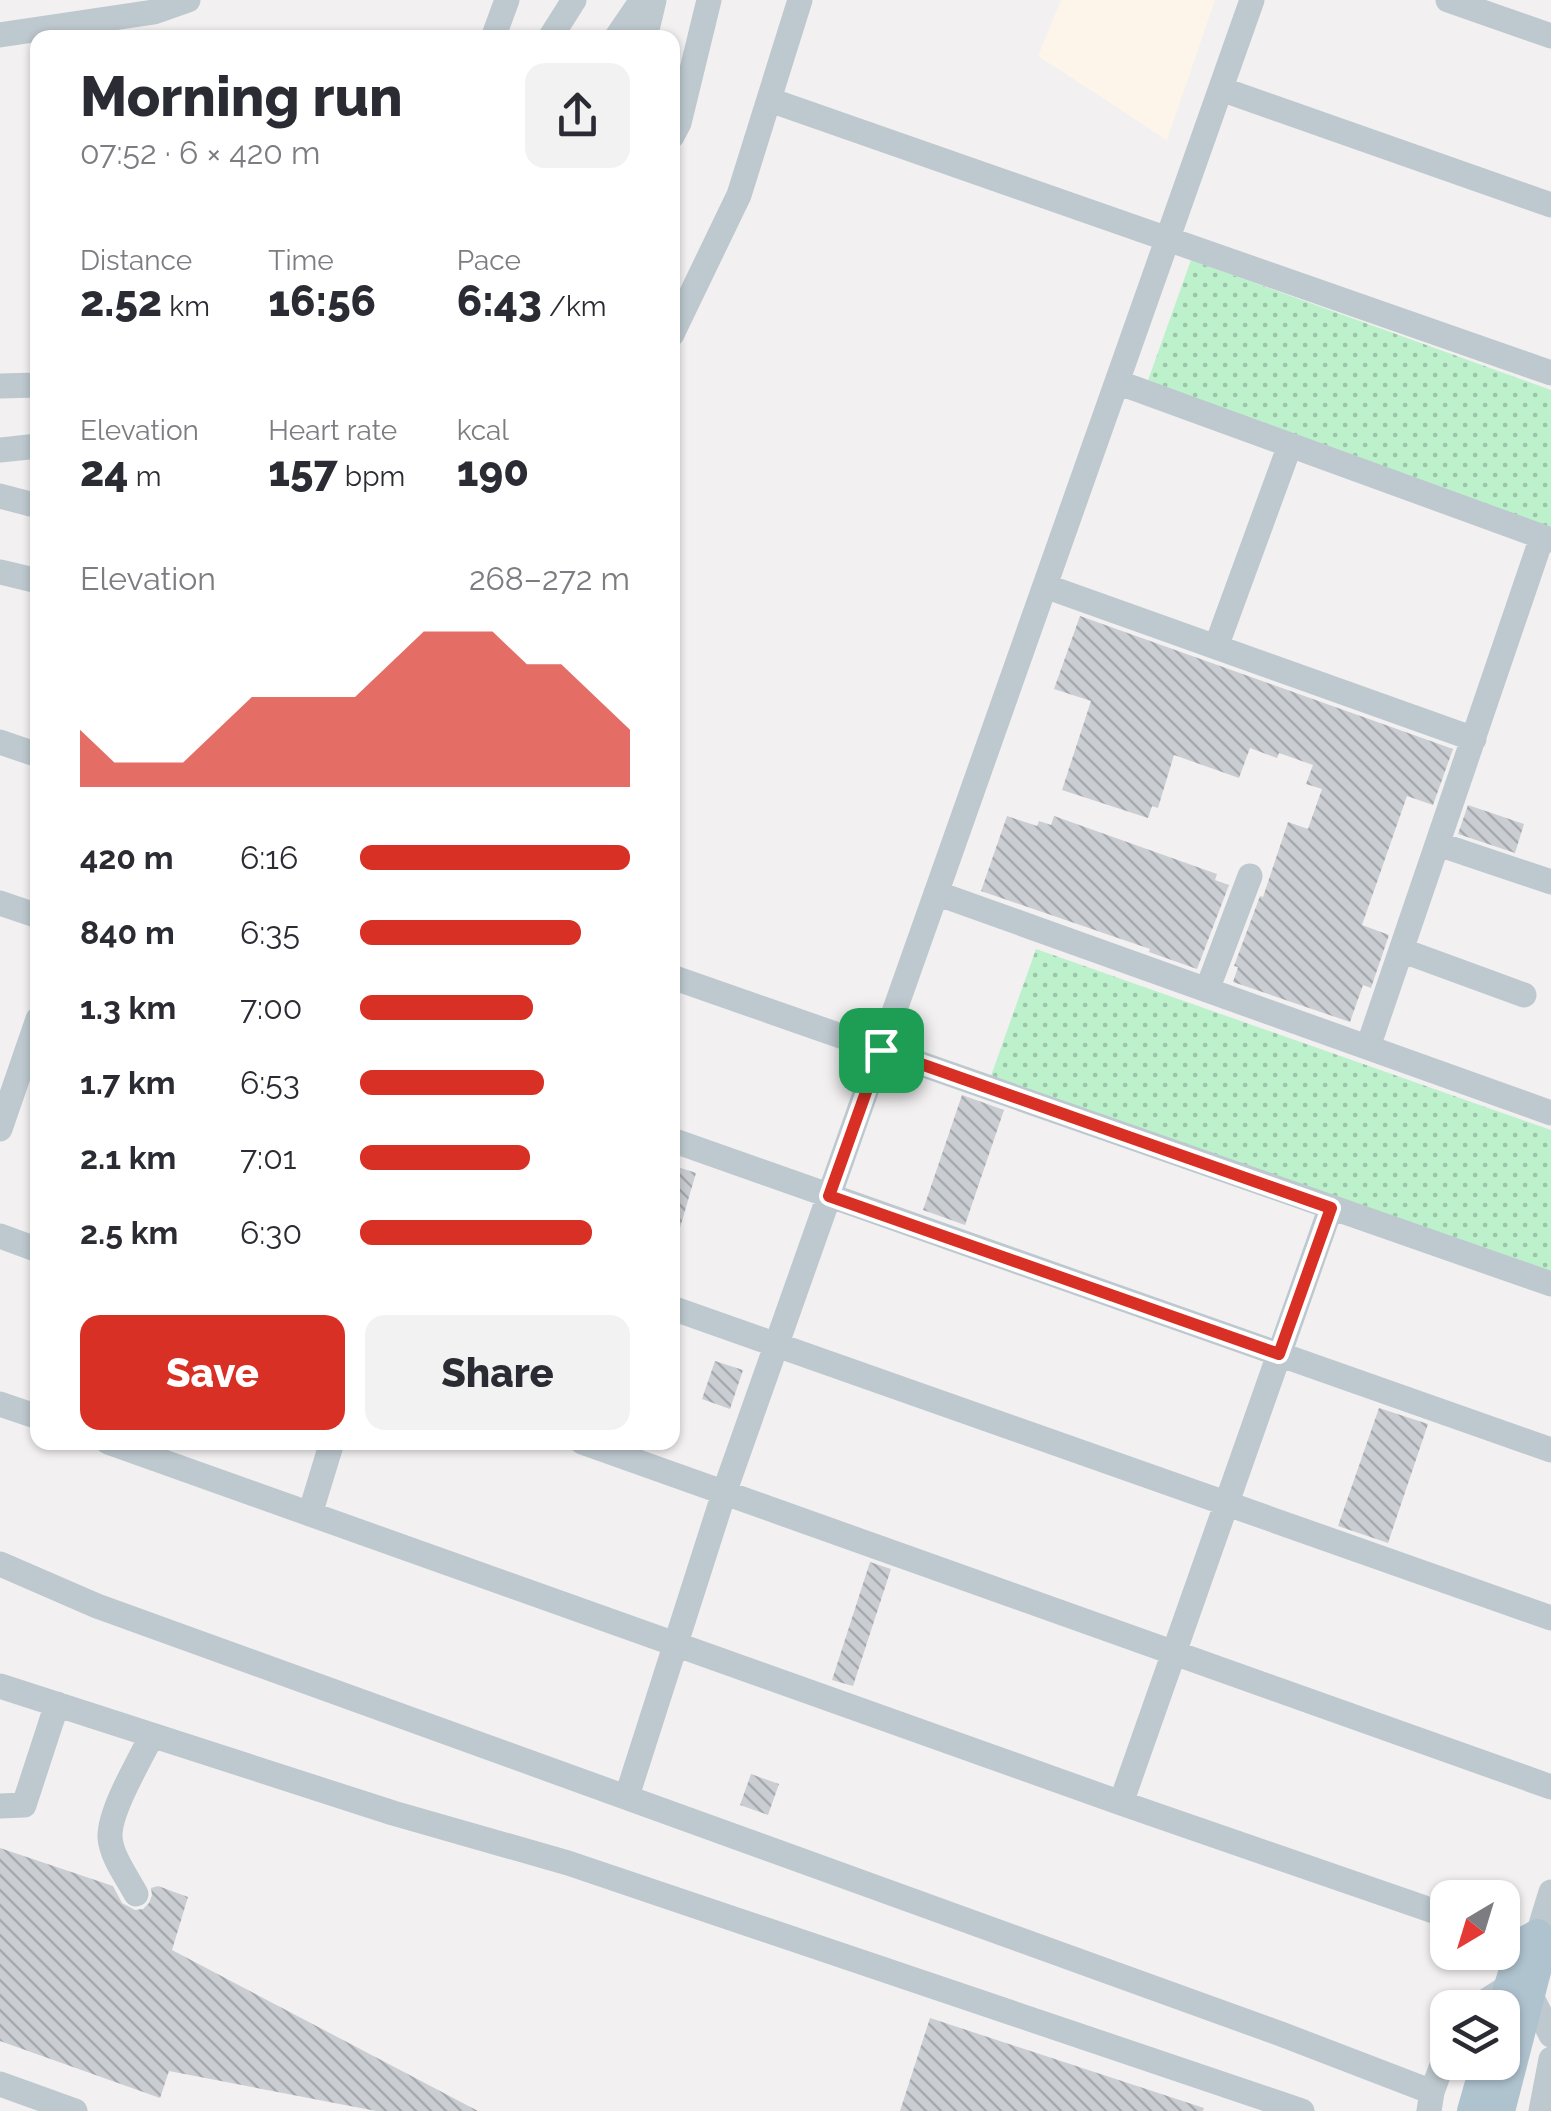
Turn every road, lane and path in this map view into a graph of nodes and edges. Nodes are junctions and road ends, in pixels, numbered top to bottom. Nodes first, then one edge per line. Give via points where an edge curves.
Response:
1 (188, 0) edge
2 (507, 0) edge
3 (574, 0) edge
4 (642, 0) edge
5 (654, 0) edge
6 (709, 0) edge
7 (800, 0) edge
8 (1252, 0) edge
9 (1448, 0) edge
10 (33, 30) edge
11 (496, 30) edge
12 (555, 30) edge
13 (621, 30) edge
14 (647, 30) edge
15 (30, 31) edge
16 (0, 35) edge
17 (1551, 36) edge
18 (1220, 89) junction
19 (680, 96) edge
20 (770, 100) junction
21 (1551, 205) edge
22 (1168, 238) junction
23 (680, 317) edge
24 (1551, 373) edge
25 (1117, 382) junction
26 (30, 385) edge
27 (0, 386) edge
28 (1290, 445) junction
29 (30, 447) edge
30 (0, 450) edge
31 (0, 496) edge
32 (30, 504) edge
33 (1547, 539) edge
34 (0, 572) edge
35 (30, 579) edge
36 (1045, 586) junction
37 (1216, 647) junction
38 (1474, 739) junction
39 (0, 742) edge
40 (30, 752) edge
41 (1438, 844) junction
42 (1250, 876) dead end
43 (1551, 882) edge
44 (936, 893) junction
45 (0, 902) edge
46 (30, 913) edge
47 (1402, 950) junction
48 (680, 980) edge
49 (1206, 990) junction
50 (1524, 994) dead end
51 (30, 1042) edge
52 (1368, 1047) junction
53 (881, 1050) junction
54 (18, 1077) edge
55 (1551, 1113) edge
56 (0, 1129) edge
57 (680, 1143) edge
58 (829, 1196) junction
59 (1331, 1208) junction
60 (0, 1236) edge
61 (30, 1247) edge
62 (1551, 1284) edge
63 (680, 1311) edge
64 (776, 1344) junction
65 (1279, 1354) junction
66 (0, 1404) edge
67 (30, 1415) edge
68 (130, 1450) edge
69 (330, 1450) edge
70 (604, 1450) edge
71 (1551, 1450) edge
72 (724, 1493) junction
73 (1227, 1503) junction
74 (310, 1514) junction
75 (0, 1564) edge
76 (1551, 1618) edge
77 (674, 1644) junction
78 (1174, 1652) junction
79 (0, 1686) edge
80 (57, 1704) junction
81 (152, 1735) junction
82 (1551, 1787) edge
83 (626, 1796) junction
84 (1122, 1803) junction
85 (0, 1806) edge
86 (1551, 1892) edge
87 (136, 1894) dead end
88 (1430, 1910) edge
89 (1526, 1939) edge
90 (1514, 1990) edge
91 (1520, 2003) edge
92 (1551, 2035) edge
93 (1551, 2058) edge
94 (1481, 2080) edge
95 (1504, 2080) edge
96 (0, 2084) edge
97 (1430, 2102) edge
98 (75, 2111) edge
99 (1302, 2111) edge
100 (1472, 2111) edge
101 (1500, 2111) edge
102 (1540, 2111) edge

1 - 10 street via 154,12
2 - 11 street
3 - 12 street
4 - 13 street
5 - 14 street
6 - 19 street
7 - 20 street
8 - 18 street
9 - 17 street
15 - 16 street
18 - 21 street
18 - 22 street
20 - 22 street
20 - 23 street via 739,195
22 - 24 street
22 - 25 street
25 - 28 street
25 - 36 street
26 - 27 street
28 - 33 street
28 - 37 street
29 - 30 street
31 - 32 street
33 - 38 street
34 - 35 street
36 - 37 street
36 - 44 street
37 - 38 street
38 - 41 street
39 - 40 street
41 - 43 street
41 - 47 street
42 - 49 street
44 - 49 street
44 - 53 street
45 - 46 street
47 - 50 street
47 - 52 street
48 - 53 street
49 - 52 street
51 - 54 street
52 - 55 street
53 - 58 street
53 - 59 street
54 - 56 street
57 - 58 street
58 - 64 street
58 - 65 street
59 - 62 street
59 - 65 street
60 - 61 street
63 - 64 street
64 - 72 street
64 - 73 street
65 - 71 street
65 - 73 street
66 - 67 street
68 - 74 street
69 - 74 street
70 - 72 street
72 - 77 street
72 - 78 street
73 - 76 street
73 - 78 street
74 - 77 street
75 - 83 street via 97,1606
77 - 83 street
77 - 84 street
78 - 82 street
78 - 84 street
79 - 80 street
80 - 81 street
80 - 85 street via 24,1804
81 - 87 street via 112,1818 110,1839
81 - 99 street via 568,1863
83 - 97 street via 1281,2034
84 - 88 street
86 - 89 street
89 - 90 main road
91 - 92 street
93 - 102 street
94 - 100 main road
95 - 101 main road
96 - 98 street

